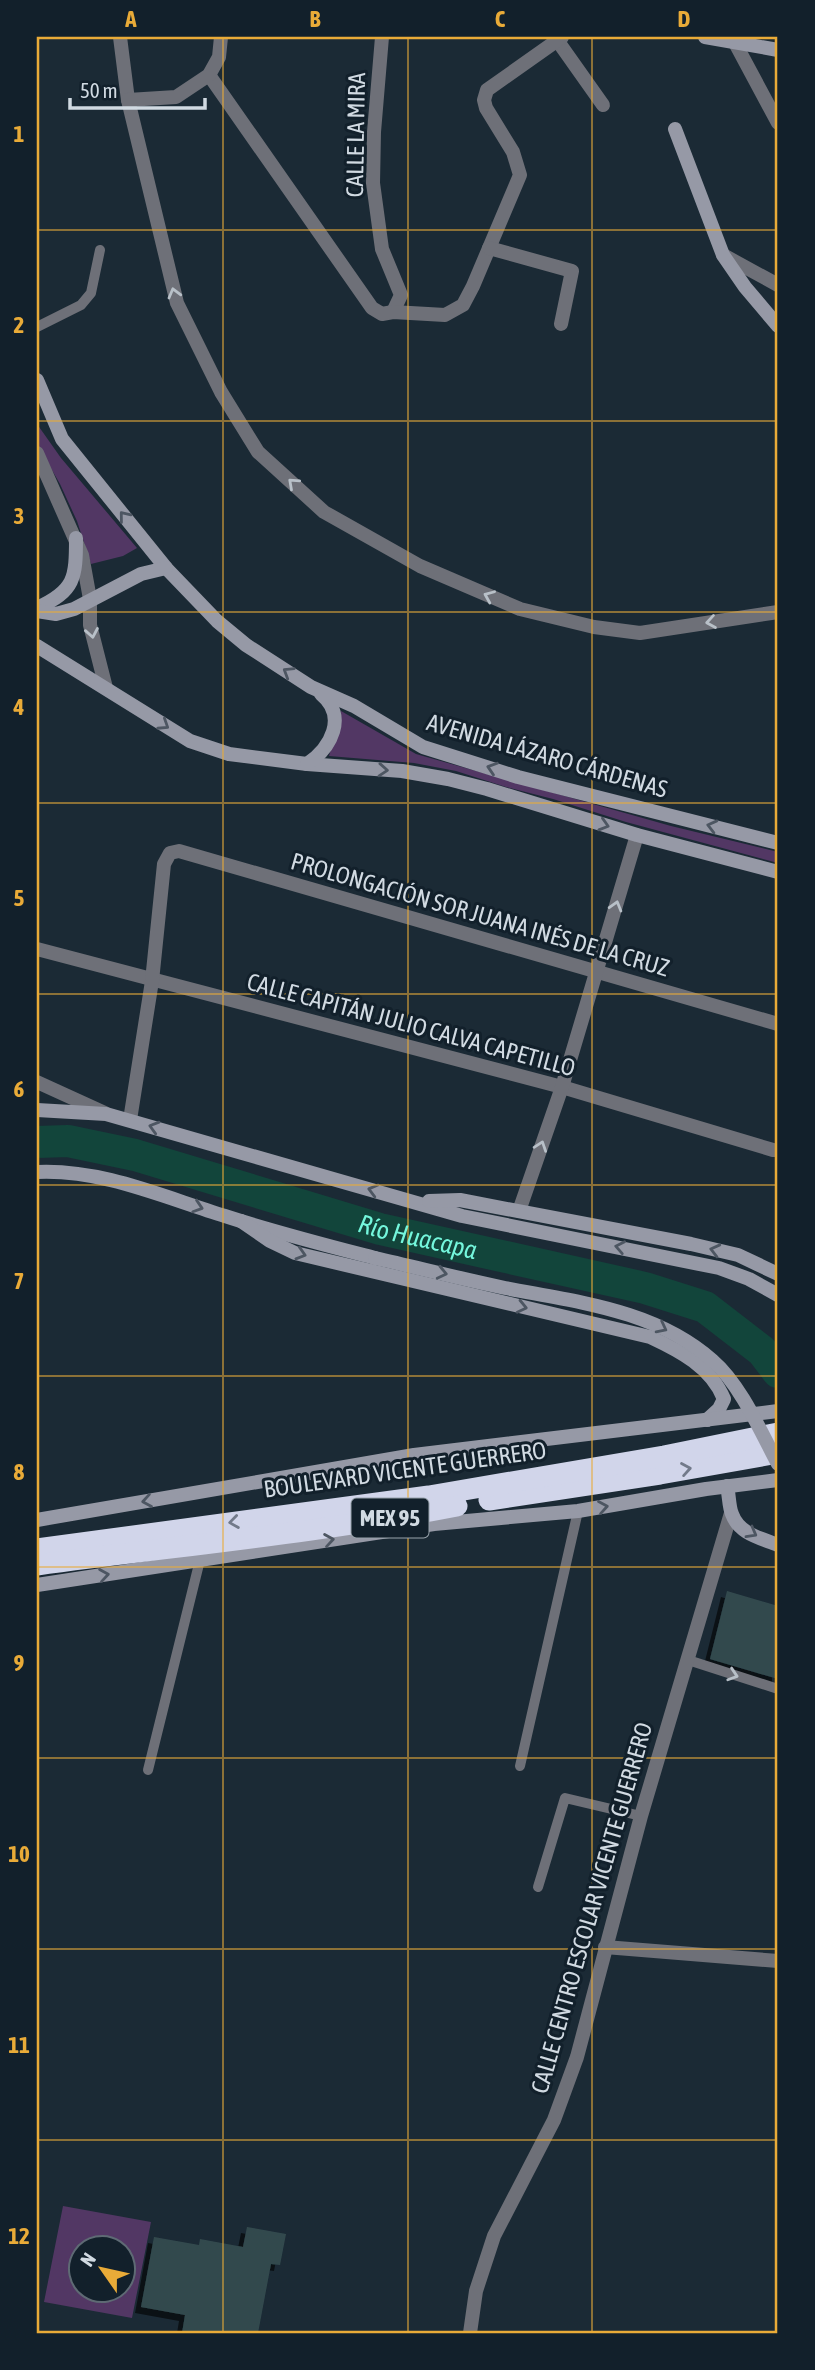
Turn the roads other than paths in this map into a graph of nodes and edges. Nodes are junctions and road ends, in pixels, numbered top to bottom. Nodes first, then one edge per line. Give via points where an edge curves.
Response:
1 (120, 37) edge
2 (220, 37) edge
3 (382, 37) edge
4 (705, 37) edge
5 (560, 39) edge
6 (734, 41) junction
7 (778, 50) edge
8 (209, 75) junction
9 (128, 100) junction
10 (603, 105) dead end
11 (778, 123) edge
12 (675, 129) dead end
13 (489, 248) junction
14 (100, 250) dead end
15 (723, 255) junction
16 (778, 285) edge
17 (393, 313) junction
18 (561, 324) dead end
19 (37, 327) edge
20 (778, 327) edge
21 (37, 380) edge
22 (37, 453) edge
23 (76, 538) junction
24 (166, 568) junction
25 (90, 599) junction
26 (37, 609) edge
27 (778, 612) edge
28 (37, 646) edge
29 (311, 687) junction
30 (106, 688) junction
31 (307, 764) junction
32 (637, 835) junction
33 (778, 844) edge
34 (778, 872) edge
35 (37, 949) edge
36 (597, 973) junction
37 (152, 981) junction
38 (778, 1024) edge
39 (37, 1082) edge
40 (562, 1087) junction
41 (37, 1110) edge
42 (106, 1114) junction
43 (130, 1120) junction
44 (773, 1150) dead end
45 (37, 1172) edge
46 (417, 1202) junction
47 (519, 1211) junction
48 (241, 1221) junction
49 (778, 1274) edge
50 (778, 1294) edge
51 (778, 1411) edge
52 (707, 1420) junction
53 (778, 1433) edge
54 (739, 1450) junction
55 (778, 1453) edge
56 (778, 1464) edge
57 (778, 1480) edge
58 (727, 1486) junction
59 (578, 1511) junction
60 (731, 1513) junction
61 (406, 1516) junction
62 (37, 1520) edge
63 (360, 1535) junction
64 (778, 1545) edge
65 (37, 1549) edge
66 (200, 1560) junction
67 (37, 1565) edge
68 (37, 1585) edge
69 (688, 1660) junction
70 (778, 1689) edge
71 (520, 1766) dead end
72 (148, 1770) dead end
73 (641, 1816) junction
74 (538, 1886) dead end
75 (605, 1948) junction
76 (778, 1961) edge
77 (470, 2333) edge

1 - 9 street
2 - 8 street via 219,57
3 - 17 street, CALLE LA MIRA via 373,183 382,249 401,295
4 - 6 main road
5 - 10 street
5 - 13 street via 487,90 486,107 513,152 520,175
6 - 7 main road
6 - 11 street
8 - 9 street via 176,97
8 - 17 street via 372,308 382,314
27 -> 9 street via 640,633 594,627 520,608 432,572 324,512 258,452 221,392 177,303
12 - 15 main road
13 - 17 street via 463,305 445,315
13 - 18 street via 572,271
14 - 19 lane via 91,293
15 - 16 street
15 - 20 main road
24 -> 21 main road, AVENIDA LÁZARO CÁRDENAS via 62,439
22 - 23 street
23 - 25 street
23 - 26 main road via 76,569 69,585 57,599
24 - 25 main road via 141,574
29 -> 24 main road, AVENIDA LÁZARO CÁRDENAS via 246,645
25 - 26 main road via 56,614
25 -> 30 street via 90,625
28 - 30 main road, AVENIDA LÁZARO CÁRDENAS
29 - 31 main road via 329,701 334,726 321,755
33 -> 29 main road, AVENIDA LÁZARO CÁRDENAS via 519,777 424,747
30 -> 31 main road, AVENIDA LÁZARO CÁRDENAS via 190,741 229,754
31 -> 32 main road, AVENIDA LÁZARO CÁRDENAS via 448,779
32 - 34 main road, AVENIDA LÁZARO CÁRDENAS
36 -> 32 street
35 - 37 street, CALLE CAPITÁN JULIO CALVA CAPETILLO
36 - 37 street, PROLONGACIÓN SOR JUANA INÉS DE LA CRUZ via 179,851 170,853 164,864
36 - 38 street, PROLONGACIÓN SOR JUANA INÉS DE LA CRUZ
36 - 40 street
37 - 40 street, CALLE CAPITÁN JULIO CALVA CAPETILLO
37 - 43 street
39 - 42 street
40 - 44 street, CALLE CAPITÁN JULIO CALVA CAPETILLO
47 -> 40 street
41 - 42 main road
42 - 43 main road
46 -> 43 main road
45 -> 48 main road via 95,1176
46 - 47 main road via 460,1200
50 -> 46 main road via 719,1268 462,1216
49 -> 47 main road via 738,1255
48 -> 52 main road via 295,1253 661,1342 701,1366 718,1385 724,1399
48 -> 56 main road, bridge via 375,1258 603,1307 648,1321 715,1362 743,1400
51 - 52 main road, BOULEVARD VICENTE GUERRERO
52 -> 62 main road, BOULEVARD VICENTE GUERRERO via 414,1455
53 - 54 highway, BOULEVARD VICENTE GUERRERO / MEX 95
54 - 55 highway, BOULEVARD VICENTE GUERRERO / MEX 95
61 -> 54 highway, BOULEVARD VICENTE GUERRERO / MEX 95
54 -> 65 highway, BOULEVARD VICENTE GUERRERO / MEX 95 via 664,1457 429,1496
57 - 58 main road
59 -> 58 main road
58 - 60 main road, CALLE CENTRO ESCOLAR VICENTE GUERRERO
59 - 63 main road
59 - 71 lane
60 -> 64 main road via 745,1532
60 - 69 street, CALLE CENTRO ESCOLAR VICENTE GUERRERO
61 - 63 highway
61 - 67 highway, BOULEVARD VICENTE GUERRERO / MEX 95
66 -> 63 main road
68 -> 66 main road
66 - 72 lane
69 -> 70 lane
69 - 73 street, CALLE CENTRO ESCOLAR VICENTE GUERRERO
73 - 74 lane via 565,1798
73 - 75 street, CALLE CENTRO ESCOLAR VICENTE GUERRERO
75 - 76 street
75 - 77 street, CALLE CENTRO ESCOLAR VICENTE GUERRERO via 577,2057 554,2120 494,2236 476,2291

